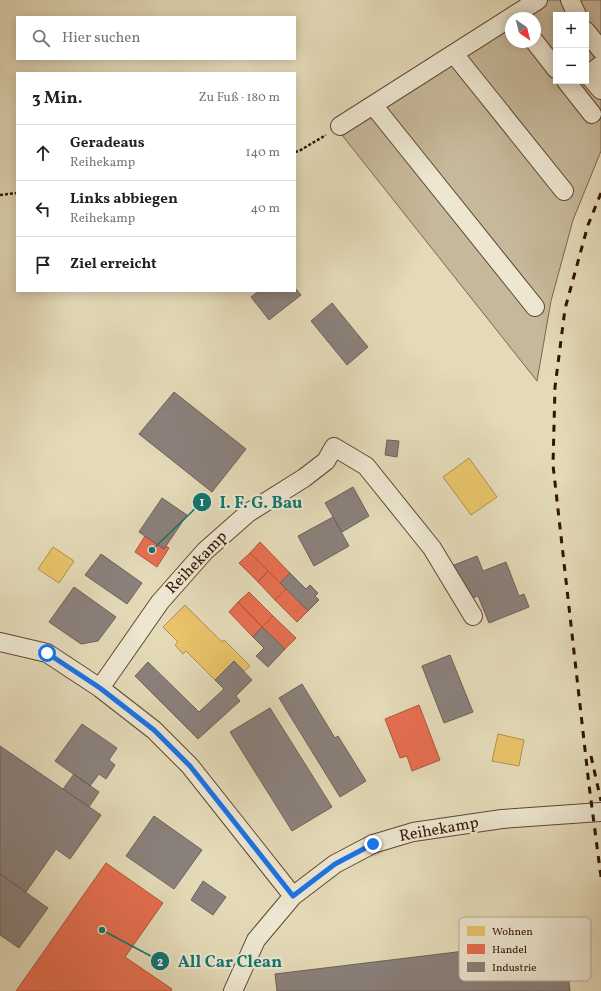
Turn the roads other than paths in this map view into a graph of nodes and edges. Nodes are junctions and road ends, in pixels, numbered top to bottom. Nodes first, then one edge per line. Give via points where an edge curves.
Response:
1 (538, 0) edge
2 (570, 0) edge
3 (522, 12) edge
4 (576, 12) edge
5 (505, 23) edge
6 (589, 35) edge
7 (540, 48) edge
8 (601, 50) edge
9 (454, 54) junction
10 (553, 65) edge
11 (601, 65) edge
12 (568, 84) edge
13 (601, 90) edge
14 (373, 105) junction
15 (592, 114) dead end
16 (340, 126) road end
17 (564, 191) dead end
18 (536, 307) dead end
19 (473, 616) dead end
20 (0, 642) edge
21 (100, 688) junction
22 (601, 812) edge
23 (293, 896) junction
24 (233, 991) edge

1 - 3 street
2 - 4 street
5 - 9 street
6 - 8 street
7 - 10 street
9 - 14 street
9 - 17 street
11 - 13 street via 588,75
12 - 15 street
14 - 16 street
14 - 18 street
19 - 21 street, Reihekamp via 432,548 366,466 334,447 326,461 248,513 205,551 160,602
20 - 21 street via 47,653
21 - 23 street via 154,730 190,766
22 - 23 street, Reihekamp via 502,819 413,832 373,844 335,864
23 - 24 street, Reihekamp via 256,940

